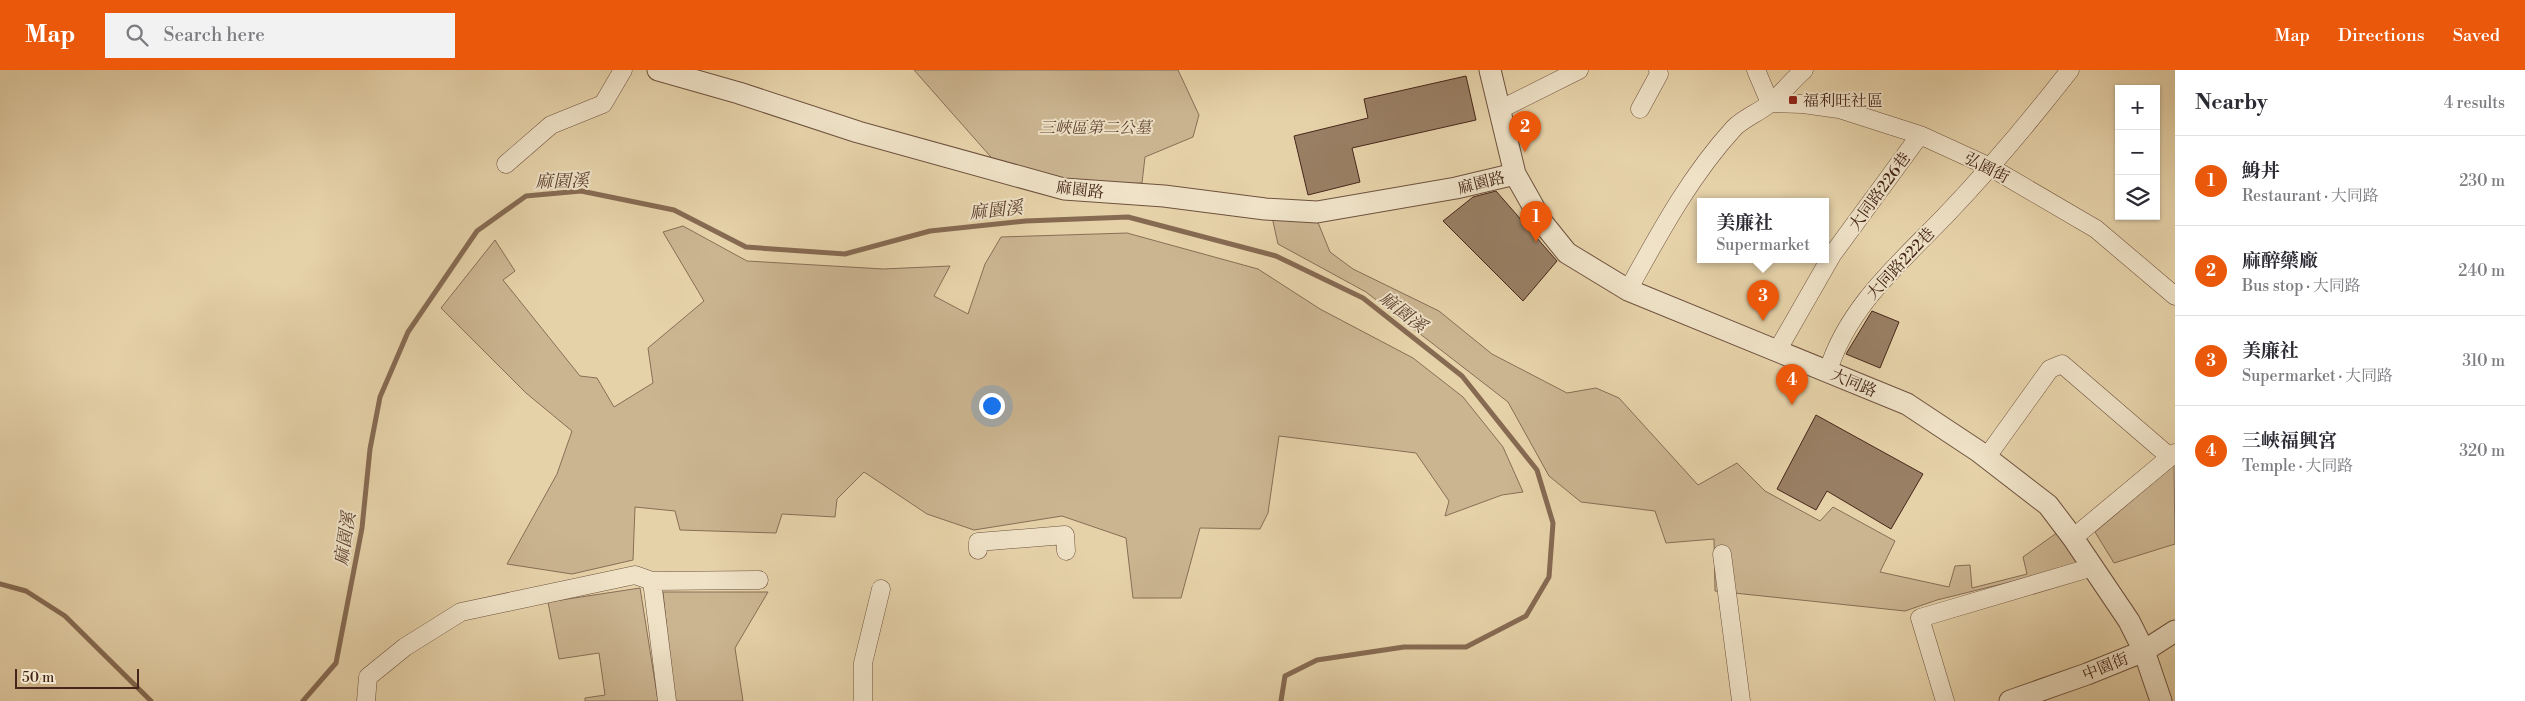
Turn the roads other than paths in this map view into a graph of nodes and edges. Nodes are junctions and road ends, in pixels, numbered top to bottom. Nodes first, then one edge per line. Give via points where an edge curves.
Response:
1 (623, 70) edge
2 (658, 70) edge
3 (1490, 70) edge
4 (1578, 70) edge
5 (1658, 70) edge
6 (1756, 70) edge
7 (1804, 70) edge
8 (2070, 70) edge
9 (1770, 103) junction
10 (1640, 109) dead end
11 (1499, 110) junction
12 (1920, 134) junction
13 (506, 164) dead end
14 (1990, 167) junction
15 (1515, 174) junction
16 (1829, 260) edge
17 (1827, 263) edge
18 (1628, 290) junction
19 (2175, 296) edge
20 (1777, 351) junction
21 (1828, 371) junction
22 (2172, 455) edge
23 (1986, 458) junction
24 (2073, 538) junction
25 (978, 550) dead end
26 (1066, 550) dead end
27 (1722, 554) dead end
28 (2092, 567) junction
29 (759, 580) dead end
30 (652, 581) junction
31 (881, 589) dead end
32 (2175, 631) edge
33 (2144, 651) junction
34 (366, 701) edge
35 (667, 701) edge
36 (863, 701) edge
37 (1741, 701) edge
38 (1945, 701) edge
39 (2010, 701) edge
40 (2161, 701) edge

1 - 13 street via 603,104 551,125
2 - 15 street, 麻園路 via 858,132 1064,189 1317,212 1456,188
3 - 11 street, 大同路
4 - 11 street
5 - 10 street via 1659,74
6 - 9 street
7 - 9 street
8 - 14 street, 大同路222巷
9 - 12 street, 弘園街 via 1839,109
9 - 18 street via 1736,126 1712,153 1669,216
11 - 15 street, 大同路
12 - 14 street, 弘園街
12 - 16 street, 大同路226巷
14 - 19 street, 弘園街 via 2096,229
14 - 21 street, 大同路222巷 via 1870,292 1835,348
15 - 18 street, 大同路 via 1542,222 1567,253
17 - 20 street, 大同路226巷
18 - 20 street, 大同路
20 - 21 street, 大同路
21 - 23 street, 大同路 via 1907,404
22 - 23 street via 2062,364 2050,369
22 - 24 street
23 - 24 street, 大同路 via 2048,505
24 - 28 street, 大同路
25 - 26 street via 978,542 1065,536
27 - 37 street
28 - 33 street, 大同路 via 2129,621
28 - 38 street via 1920,618
29 - 30 street
30 - 34 street via 635,575 461,612 405,647 368,677
30 - 35 street
31 - 36 street via 863,663
32 - 33 street, 中園街
33 - 39 street, 中園街
33 - 40 street, 大同路

